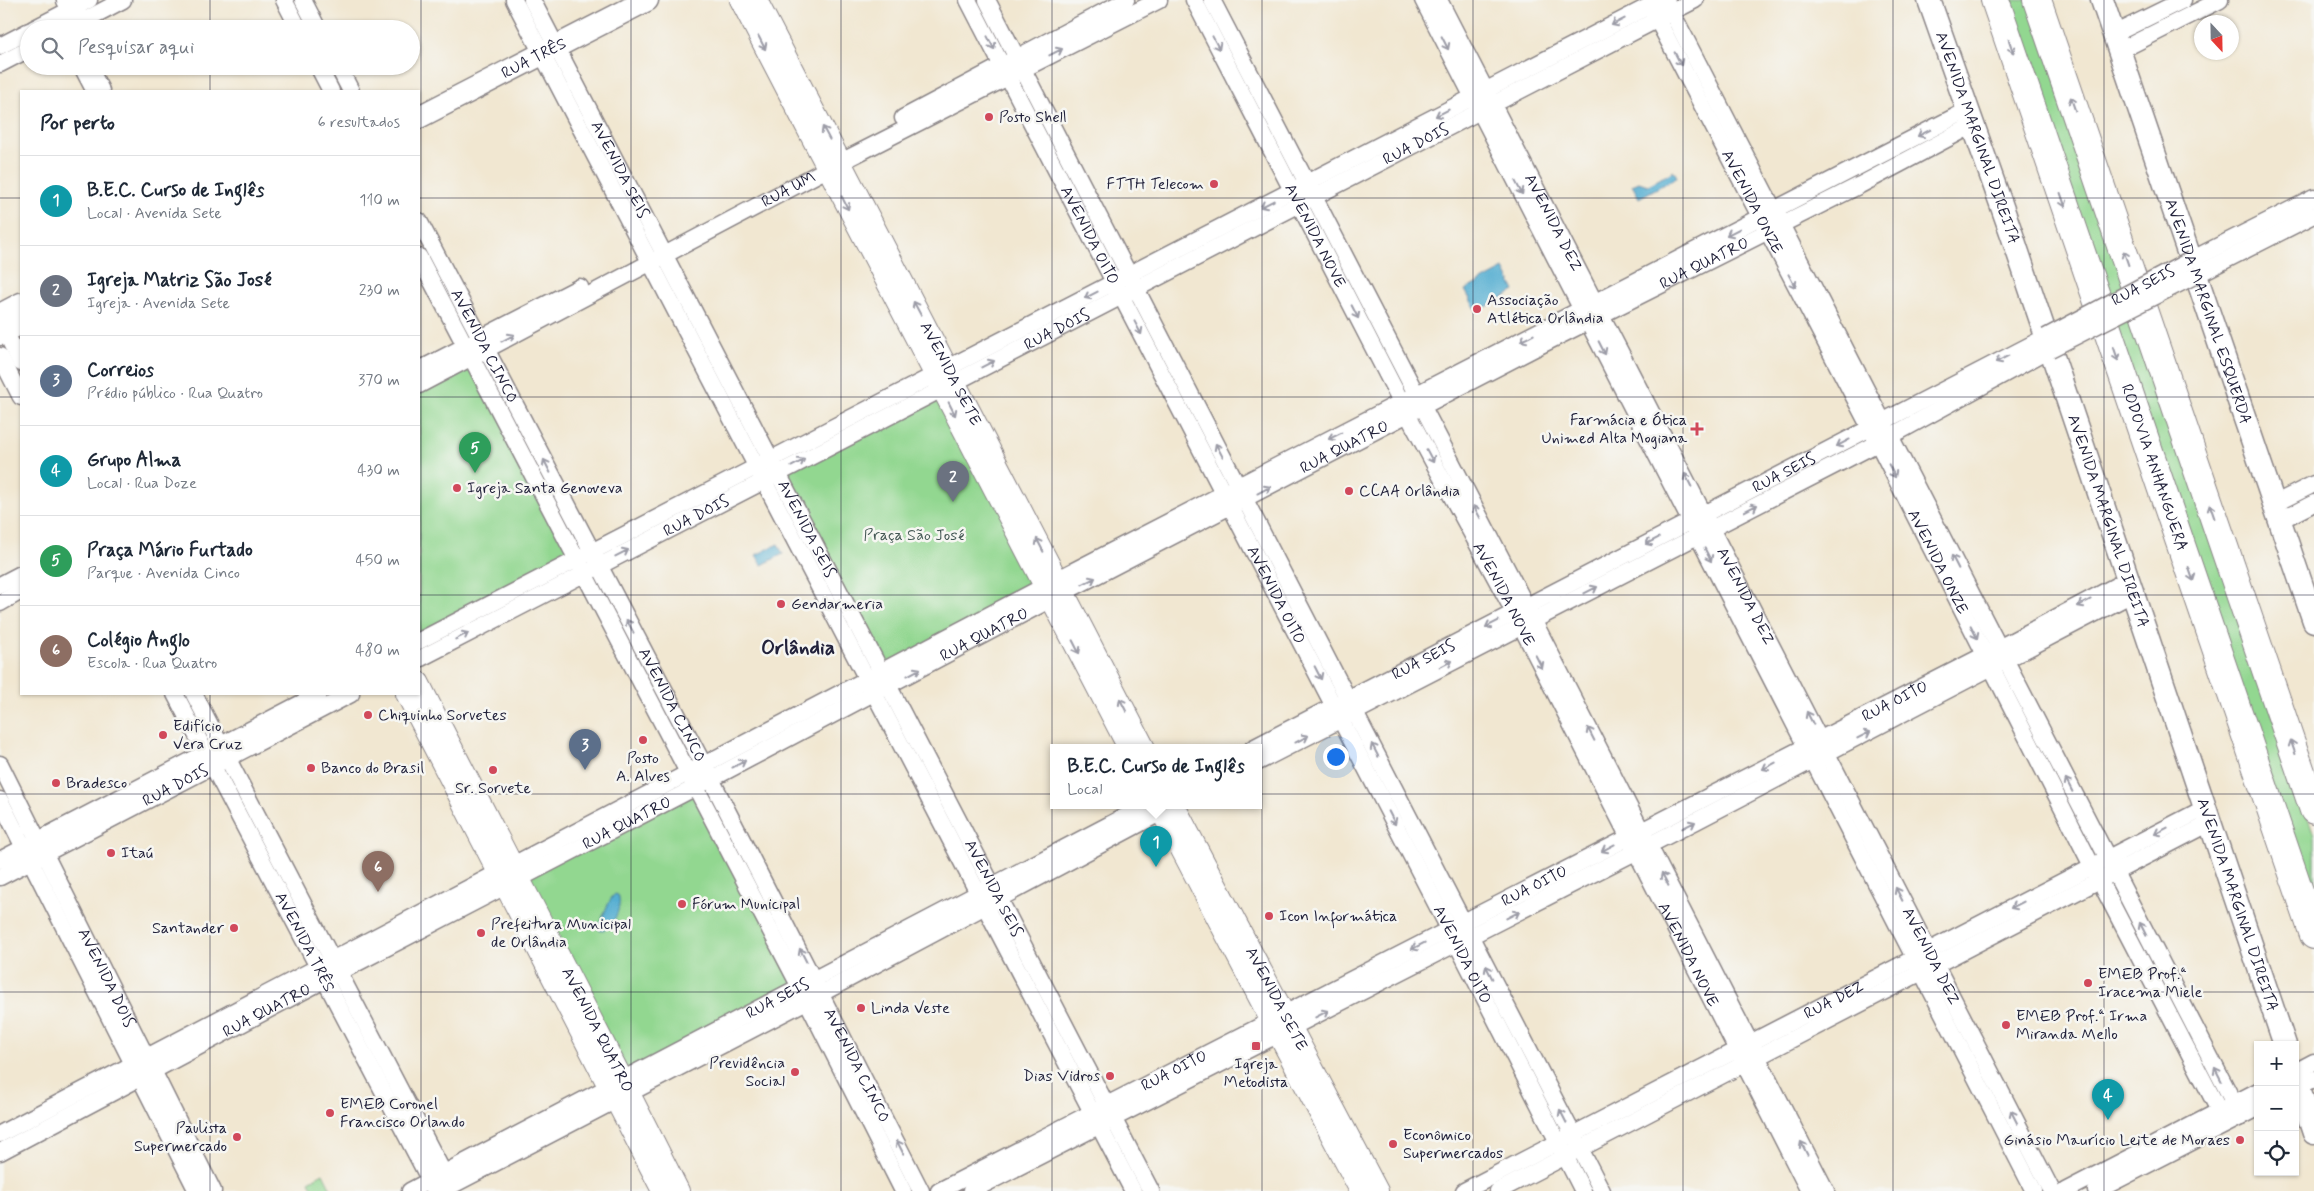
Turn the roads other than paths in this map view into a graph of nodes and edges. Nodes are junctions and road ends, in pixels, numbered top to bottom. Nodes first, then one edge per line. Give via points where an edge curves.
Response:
1 (123, 0) edge
2 (284, 0) edge
3 (303, 0) edge
4 (514, 0) edge
5 (532, 0) edge
6 (618, 0) edge
7 (647, 0) edge
8 (740, 0) edge
9 (757, 0) edge
10 (968, 0) edge
11 (987, 0) edge
12 (1126, 0) edge
13 (1159, 0) edge
14 (1194, 0) edge
15 (1212, 0) edge
16 (1423, 0) edge
17 (1439, 0) edge
18 (1695, 0) edge
19 (1929, 0) edge
20 (1995, 0) edge
21 (2038, 0) edge
22 (2102, 0) edge
23 (2183, 0) edge
24 (2220, 0) edge
25 (1659, 6) edge
26 (71, 15) edge
27 (57, 20) edge
28 (294, 20) edge
29 (313, 20) edge
30 (20, 36) edge
31 (2117, 43) junction
32 (546, 44) junction
33 (0, 46) edge
34 (20, 54) edge
35 (0, 64) edge
36 (1013, 67) junction
37 (90, 75) edge
38 (107, 75) edge
39 (323, 75) edge
40 (343, 75) edge
41 (97, 90) edge
42 (114, 90) edge
43 (331, 90) edge
44 (350, 90) edge
45 (420, 100) edge
46 (1482, 101) junction
47 (420, 116) edge
48 (1970, 118) junction
49 (832, 161) junction
50 (1304, 194) junction
51 (2314, 198) edge
52 (2314, 215) edge
53 (1770, 221) junction
54 (420, 223) edge
55 (662, 249) junction
56 (646, 257) junction
57 (420, 259) edge
58 (2194, 267) junction
59 (1125, 286) junction
60 (20, 305) edge
61 (1592, 312) junction
62 (5, 325) edge
63 (2048, 343) junction
64 (476, 348) junction
65 (0, 356) edge
66 (20, 361) edge
67 (420, 370) edge
68 (945, 379) junction
69 (420, 384) edge
70 (20, 395) edge
71 (1412, 405) junction
72 (1880, 432) junction
73 (775, 466) junction
74 (760, 474) junction
75 (2314, 484) edge
76 (1234, 496) junction
77 (2314, 503) edge
78 (2276, 512) junction
79 (1702, 525) junction
80 (588, 563) junction
81 (20, 575) edge
82 (0, 585) edge
83 (2130, 587) junction
84 (1054, 589) junction
85 (20, 592) edge
86 (0, 603) edge
87 (1524, 616) junction
88 (2314, 621) edge
89 (420, 641) edge
90 (420, 658) edge
91 (1996, 658) junction
92 (886, 678) junction
93 (420, 684) edge
94 (872, 686) junction
95 (176, 695) edge
96 (195, 695) edge
97 (317, 695) edge
98 (349, 695) edge
99 (407, 695) edge
100 (1345, 708) junction
101 (1126, 744) edge
102 (1143, 744) edge
103 (1262, 744) edge
104 (1817, 750) junction
105 (224, 751) junction
106 (209, 759) junction
107 (1262, 760) edge
108 (0, 764) edge
109 (708, 772) junction
110 (692, 780) junction
111 (0, 800) edge
112 (1159, 809) edge
113 (1164, 809) edge
114 (2314, 810) edge
115 (2207, 816) junction
116 (1635, 834) junction
117 (1642, 849) junction
118 (34, 851) junction
119 (0, 860) edge
120 (2103, 870) junction
121 (508, 876) junction
122 (0, 877) edge
123 (988, 896) junction
124 (1460, 933) junction
125 (2314, 935) edge
126 (1925, 962) junction
127 (329, 969) junction
128 (819, 986) junction
129 (803, 994) junction
130 (1281, 1025) junction
131 (2284, 1041) edge
132 (1747, 1054) junction
133 (2314, 1062) edge
134 (143, 1069) junction
135 (2300, 1080) edge
136 (620, 1090) junction
137 (2254, 1094) edge
138 (2254, 1109) edge
139 (2230, 1114) junction
140 (1102, 1115) junction
141 (2314, 1133) edge
142 (0, 1134) edge
143 (1569, 1146) junction
144 (0, 1152) edge
145 (442, 1186) edge
146 (197, 1191) edge
147 (213, 1191) edge
148 (410, 1191) edge
149 (662, 1191) edge
150 (679, 1191) edge
151 (903, 1191) edge
152 (921, 1191) edge
153 (939, 1191) edge
154 (971, 1191) edge
155 (1133, 1191) edge
156 (1151, 1191) edge
157 (1360, 1191) edge
158 (1378, 1191) edge
159 (1464, 1191) edge
160 (1498, 1191) edge
161 (1583, 1191) edge
162 (1602, 1191) edge
163 (1809, 1191) edge
164 (1826, 1191) edge
165 (2034, 1191) edge
166 (2052, 1191) edge
167 (2065, 1191) edge
168 (2096, 1191) edge

1 - 26 street
2 - 28 street
3 - 29 street
4 - 32 street, AVENIDA SEIS
5 - 32 street, AVENIDA SEIS
6 - 32 main road, RUA TRÊS
7 - 32 main road, RUA TRÊS
8 -> 49 street, AVENIDA SETE
49 -> 9 street, AVENIDA SETE
10 -> 36 street, AVENIDA OITO
11 - 36 street, AVENIDA OITO
12 - 36 street, RUA UM
36 -> 13 street, RUA UM
14 -> 50 street, AVENIDA NOVE
15 - 50 street, AVENIDA NOVE
16 -> 46 street, AVENIDA DEZ
17 - 46 street, AVENIDA DEZ
18 - 25 street, RUA DOIS
19 - 48 main road, AVENIDA MARGINAL DIREITA
20 -> 125 highway, RODOVIA ANHANGUERA
114 -> 21 highway
22 - 31 main road, AVENIDA MARGINAL ESQUERDA
23 - 31 street
24 - 31 street
25 - 46 street, RUA DOIS
25 - 53 street, AVENIDA ONZE
26 - 27 street
30 - 33 street
31 - 58 main road, AVENIDA MARGINAL ESQUERDA
32 - 45 main road, RUA TRÊS
32 - 47 main road, RUA TRÊS
32 - 55 street, AVENIDA SEIS
32 - 56 street, AVENIDA SEIS
34 - 35 street
36 - 49 street, RUA UM
36 - 59 street, AVENIDA OITO
37 - 41 main road
38 - 42 main road
39 - 43 street
40 - 44 street
46 - 50 street, RUA DOIS
46 - 61 street, AVENIDA DEZ
48 - 53 street, RUA QUATRO
48 - 63 main road, AVENIDA MARGINAL DIREITA
49 - 55 street, RUA UM
49 - 68 street, AVENIDA SETE
50 - 59 street, RUA DOIS
50 - 71 street, AVENIDA NOVE
51 - 58 street, RUA SEIS
52 - 58 street, RUA SEIS
53 - 61 street, RUA QUATRO
53 - 72 street, AVENIDA ONZE
54 - 64 street, AVENIDA CINCO
55 - 56 street, RUA UM
55 - 73 street, AVENIDA SEIS
56 - 64 street, RUA UM
56 - 74 street, AVENIDA SEIS
57 - 64 street, AVENIDA CINCO
58 - 63 street, RUA SEIS, bridge
58 - 78 main road, AVENIDA MARGINAL ESQUERDA
59 - 68 street, RUA DOIS
59 - 76 street, AVENIDA OITO
60 - 62 main road
61 - 71 street, RUA QUATRO
61 - 79 street, AVENIDA DEZ
62 - 66 street
63 - 72 street, RUA SEIS
63 - 83 main road, AVENIDA MARGINAL DIREITA
64 - 67 street, RUA UM
64 - 69 street, RUA UM
64 - 80 street, AVENIDA CINCO
65 - 70 street
68 - 73 street, RUA DOIS
68 - 84 street, AVENIDA SETE
71 - 76 street, RUA QUATRO
71 - 87 street, AVENIDA NOVE
72 - 79 street, RUA SEIS
72 - 91 street, AVENIDA ONZE
73 - 74 street, RUA DOIS
73 - 92 street, AVENIDA SEIS
74 - 80 street, RUA DOIS
74 - 94 street, AVENIDA SEIS
75 - 78 street
76 - 84 street, RUA QUATRO
76 - 100 street, AVENIDA OITO
77 - 78 street
78 - 88 main road, AVENIDA MARGINAL ESQUERDA
79 - 87 street, RUA SEIS
79 - 104 street, AVENIDA DEZ
80 - 89 street, RUA DOIS
90 -> 80 street, RUA DOIS
109 -> 80 street, AVENIDA CINCO
80 - 110 street, AVENIDA CINCO
81 - 82 street
83 - 91 street, RUA OITO
83 - 115 main road, AVENIDA MARGINAL DIREITA
84 - 92 street, RUA QUATRO
84 -> 101 street, AVENIDA SETE
102 -> 84 street, AVENIDA SETE
85 - 86 street
87 - 100 street, RUA SEIS
87 - 116 street, AVENIDA NOVE
91 - 104 street, RUA OITO
91 - 120 street, AVENIDA ONZE
92 - 94 street, RUA QUATRO
92 - 123 street, AVENIDA SEIS
93 - 121 street, AVENIDA QUATRO
94 - 109 street, RUA QUATRO
94 - 123 street, AVENIDA SEIS
95 - 106 street, AVENIDA TRÊS
96 - 105 street, AVENIDA TRÊS
97 - 105 street, RUA DOIS
98 - 105 street, RUA DOIS
99 - 121 street, AVENIDA QUATRO
100 - 103 street, RUA SEIS
107 -> 100 street, RUA SEIS
100 - 124 street, AVENIDA OITO
104 -> 116 street, RUA OITO
117 -> 104 street, RUA OITO
104 - 126 street, AVENIDA DEZ
105 - 106 street, RUA DOIS
105 - 127 street, AVENIDA TRÊS
106 - 118 street, RUA DOIS
106 - 127 street, AVENIDA TRÊS
108 - 118 street, AVENIDA DOIS
109 - 110 street, RUA QUATRO
128 -> 109 street, AVENIDA CINCO
110 - 121 street, RUA QUATRO
110 - 129 street, AVENIDA CINCO
111 - 118 street, AVENIDA DOIS
112 - 123 street, RUA SEIS
113 - 130 street, AVENIDA SETE
115 - 120 street, RUA DEZ
115 - 131 main road, AVENIDA MARGINAL DIREITA
116 - 117 street, AVENIDA NOVE
116 -> 124 street, RUA OITO
124 -> 117 street, RUA OITO
117 - 132 street, AVENIDA NOVE
118 - 119 street, RUA DOIS
118 - 122 street, RUA DOIS
118 - 134 street, AVENIDA DOIS
120 - 126 street, RUA DEZ
120 - 139 street, AVENIDA ONZE
121 - 127 street, RUA QUATRO
121 - 136 street, AVENIDA QUATRO
123 - 128 street, RUA SEIS
123 - 140 street, AVENIDA SEIS
124 - 130 street, RUA OITO
124 - 143 street, AVENIDA OITO
126 - 132 street, RUA DEZ
126 - 165 street, AVENIDA DEZ
166 -> 126 street, AVENIDA DEZ
127 - 134 street, RUA QUATRO
127 - 145 street, AVENIDA TRÊS
128 - 129 street, RUA SEIS
152 -> 128 street, AVENIDA CINCO
129 - 136 street, RUA SEIS
129 - 151 street, AVENIDA CINCO
130 - 140 street, RUA OITO
130 - 157 street, AVENIDA SETE
130 - 158 street, AVENIDA SETE
132 - 143 street, RUA DEZ
132 - 163 street, AVENIDA NOVE
164 -> 132 street, AVENIDA NOVE
133 - 135 street
134 - 142 street, RUA QUATRO
134 - 144 street, RUA QUATRO
134 - 146 street, AVENIDA DOIS
134 - 147 street, AVENIDA DOIS
135 - 141 main road
136 - 145 street, RUA SEIS
136 - 149 street, AVENIDA QUATRO
136 - 150 street, AVENIDA QUATRO
137 - 139 street
138 - 139 street
139 - 167 street
139 - 168 street
140 - 153 street, RUA OITO
140 - 154 street, RUA OITO
140 - 155 street, AVENIDA SEIS
140 - 156 street, AVENIDA SEIS
143 - 159 street, RUA DEZ
143 - 160 street, RUA DEZ
143 - 161 street, AVENIDA OITO
143 - 162 street, AVENIDA OITO
145 - 148 street, RUA SEIS

